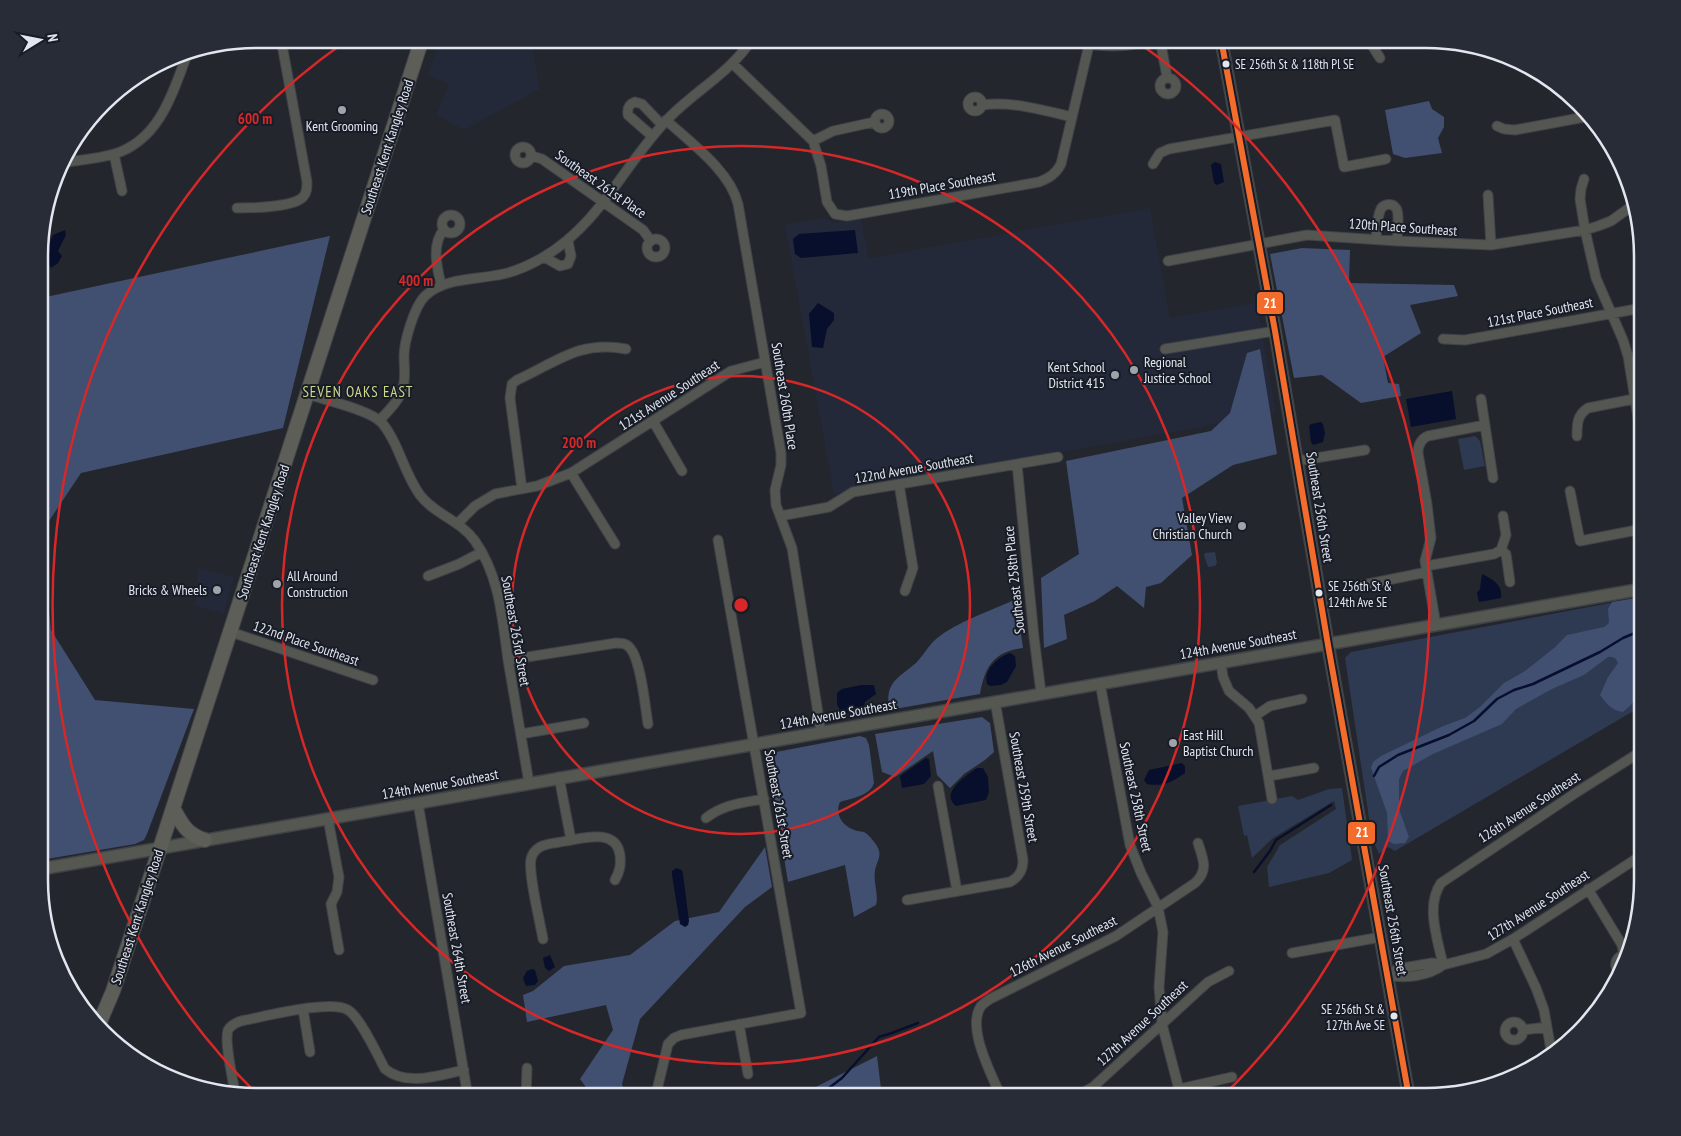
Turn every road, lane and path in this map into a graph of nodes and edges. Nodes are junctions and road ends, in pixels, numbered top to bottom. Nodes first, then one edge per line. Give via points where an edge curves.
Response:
1 (283, 48) edge
2 (419, 48) edge
3 (745, 48) edge
4 (1087, 48) edge
5 (1163, 48) edge
6 (1223, 48) edge
7 (1374, 48) edge
8 (1380, 58) dead end
9 (185, 60) edge
10 (733, 64) junction
11 (1167, 77) dead end
12 (982, 105) dead end
13 (1072, 117) junction
14 (1582, 118) edge
15 (664, 122) junction
16 (874, 122) dead end
17 (1497, 126) dead end
18 (652, 136) junction
19 (1239, 137) junction
20 (813, 141) junction
21 (114, 154) junction
22 (532, 156) dead end
23 (71, 160) edge
24 (1386, 160) dead end
25 (1153, 164) dead end
26 (1584, 179) dead end
27 (122, 191) dead end
28 (1488, 195) dead end
29 (604, 202) junction
30 (237, 208) dead end
31 (1628, 209) edge
32 (444, 229) dead end
33 (1585, 230) junction
34 (1376, 239) junction
35 (568, 241) junction
36 (650, 241) dead end
37 (1397, 241) junction
38 (1258, 243) junction
39 (1490, 245) junction
40 (544, 257) junction
41 (1168, 261) dead end
42 (441, 285) junction
43 (1634, 309) edge
44 (1612, 313) junction
45 (1275, 331) junction
46 (1443, 339) dead end
47 (626, 349) dead end
48 (1165, 349) dead end
49 (765, 362) junction
50 (307, 394) junction
51 (1480, 399) dead end
52 (1634, 399) joint
53 (380, 420) junction
54 (653, 421) junction
55 (1485, 425) junction
56 (1577, 436) dead end
57 (1365, 450) dead end
58 (1058, 457) dead end
59 (1297, 461) junction
60 (1017, 464) junction
61 (682, 471) dead end
62 (571, 473) junction
63 (1493, 478) dead end
64 (899, 484) junction
65 (522, 489) junction
66 (1570, 491) dead end
67 (780, 516) junction
68 (1503, 516) dead end
69 (458, 523) junction
70 (1634, 531) edge
71 (718, 540) dead end
72 (615, 544) dead end
73 (1501, 550) junction
74 (482, 552) junction
75 (1427, 569) junction
76 (428, 576) dead end
77 (1510, 582) dead end
78 (1363, 585) dead end
79 (1634, 590) edge
80 (906, 591) dead end
81 (1436, 625) junction
82 (231, 632) junction
83 (1328, 644) junction
84 (508, 660) junction
85 (1220, 663) junction
86 (373, 680) dead end
87 (1100, 683) junction
88 (1041, 693) junction
89 (1302, 699) dead end
90 (995, 702) junction
91 (1255, 716) junction
92 (584, 723) dead end
93 (648, 724) dead end
94 (821, 732) junction
95 (521, 734) junction
96 (755, 744) junction
97 (1634, 756) edge
98 (1314, 768) dead end
99 (1269, 776) junction
100 (559, 778) junction
101 (529, 783) junction
102 (938, 786) dead end
103 (764, 799) junction
104 (1272, 799) dead end
105 (418, 803) junction
106 (173, 808) junction
107 (706, 818) dead end
108 (328, 819) junction
109 (205, 840) junction
110 (571, 840) junction
111 (1198, 843) dead end
112 (160, 848) junction
113 (1634, 859) edge
114 (48, 868) edge
115 (616, 880) dead end
116 (1588, 889) junction
117 (957, 891) junction
118 (907, 900) dead end
119 (1158, 907) junction
120 (1381, 937) junction
121 (543, 939) dead end
122 (1513, 939) junction
123 (1622, 946) edge
124 (339, 950) dead end
125 (1292, 953) dead end
126 (1443, 965) junction
127 (1229, 971) dead end
128 (1388, 975) junction
129 (304, 1009) junction
130 (101, 1020) edge
131 (739, 1024) junction
132 (1162, 1024) junction
133 (1547, 1027) junction
134 (1523, 1030) dead end
135 (1550, 1046) edge
136 (310, 1052) dead end
137 (527, 1068) dead end
138 (464, 1070) junction
139 (748, 1074) dead end
140 (1232, 1077) dead end
141 (231, 1087) edge
142 (467, 1088) edge
143 (526, 1088) edge
144 (658, 1088) edge
145 (997, 1088) edge
146 (1091, 1088) edge
147 (1179, 1088) edge
148 (1196, 1088) edge
149 (1407, 1088) edge

1 - 30 street via 307,191 293,203
2 - 50 main road, Southeast Kent Kangley Road
3 - 10 street
4 - 13 street
5 - 11 street
6 - 19 street, Southeast 256th Street
7 - 8 street
9 - 21 street via 161,117 137,141
10 - 15 street
10 - 20 street
12 - 13 street via 1012,104
13 - 20 street, 119th Place Southeast via 1061,164 1057,171 1039,182 847,216 835,214 827,202
14 - 17 street via 1515,130
15 - 18 street
15 - 18 street, Southeast 260th Place via 642,104 635,102 629,105 628,115
15 - 49 street, Southeast 260th Place via 724,175 736,194
16 - 20 street via 833,131
18 - 29 street
19 - 24 street via 1335,120 1344,167
19 - 25 street via 1169,149 1160,153
19 - 38 street, Southeast 256th Street
21 - 23 street
21 - 27 street
22 - 29 street, Southeast 261st Place via 542,159
26 - 33 street via 1580,199
28 - 39 street
29 - 35 street
29 - 36 street, Southeast 261st Place via 643,230
31 - 33 street, 120th Place Southeast via 1611,221
32 - 42 street via 436,252
33 - 39 street, 120th Place Southeast
33 - 44 street via 1596,278
34 - 37 street, 120th Place Southeast
34 - 37 street via 1380,210 1391,205 1398,212
34 - 38 street, 120th Place Southeast via 1307,234
35 - 40 street
35 - 40 street via 571,256 568,264 560,266
37 - 39 street, 120th Place Southeast
38 - 41 street, 120th Place Southeast
38 - 45 street, Southeast 256th Street
40 - 42 street via 503,274
42 - 53 street via 422,299 415,313 404,355 404,386 400,397
43 - 44 street, 121st Place Southeast
44 - 46 street, 121st Place Southeast via 1465,340
44 - 52 street via 1628,356
45 - 48 street
45 - 59 street, Southeast 256th Street
47 - 65 street via 603,346 576,351 512,384 510,398
49 - 54 street, 121st Avenue Southeast via 731,371
49 - 67 street, Southeast 260th Place via 782,453 775,490
50 - 53 street
50 - 82 main road, Southeast Kent Kangley Road
51 - 55 street
52 - 56 street via 1588,408 1576,424
53 - 69 street, Southeast 263rd Street via 421,497
54 - 61 street
54 - 62 street, 121st Avenue Southeast
55 - 63 street
55 - 75 street via 1431,434 1420,443 1418,453 1431,538 1426,557
57 - 59 street
58 - 60 street, 122nd Avenue Southeast
59 - 83 street, Southeast 256th Street
60 - 64 street, 122nd Avenue Southeast
60 - 88 street, Southeast 258th Place
62 - 65 street, 121st Avenue Southeast
62 - 72 street
64 - 67 street, 122nd Avenue Southeast via 853,492 829,507
64 - 80 street via 912,568
65 - 69 street, 121st Avenue Southeast via 484,499
66 - 70 street via 1580,541
67 - 94 street, Southeast 260th Place via 792,548
68 - 73 street via 1506,535
69 - 74 street, Southeast 263rd Street
71 - 96 street, Southeast 261st Street
73 - 75 street
73 - 77 street via 1506,554
74 - 76 street
74 - 84 street, Southeast 263rd Street via 496,583
75 - 78 street
75 - 81 street
79 - 81 street, 124th Avenue Southeast
81 - 83 street, 124th Avenue Southeast
82 - 86 street, 122nd Place Southeast
82 - 106 main road, Southeast Kent Kangley Road
83 - 85 street, 124th Avenue Southeast
83 - 120 street, Southeast 256th Street
84 - 93 street via 616,642 626,645 636,660
84 - 95 street, Southeast 263rd Street
85 - 87 street, 124th Avenue Southeast
85 - 91 street via 1229,691
87 - 88 street, 124th Avenue Southeast
87 - 119 street, Southeast 258th Street via 1130,845
88 - 90 street, 124th Avenue Southeast
89 - 91 street via 1270,706
90 - 94 street, 124th Avenue Southeast
90 - 117 street, Southeast 259th Street via 1023,867 1010,882
91 - 99 street via 1261,728
92 - 95 street
94 - 96 street, 124th Avenue Southeast
95 - 101 street, Southeast 263rd Street
96 - 100 street, 124th Avenue Southeast
96 - 103 street, Southeast 261st Street
97 - 126 street, 126th Avenue Southeast via 1441,882 1433,903
98 - 99 street
99 - 104 street
100 - 101 street, 124th Avenue Southeast
100 - 110 street
101 - 105 street, 124th Avenue Southeast
102 - 117 street
103 - 107 street via 725,806
103 - 131 street, Southeast 261st Street via 801,1013
105 - 108 street, 124th Avenue Southeast
105 - 138 street, Southeast 264th Street
106 - 109 main road via 189,832
106 - 112 main road, Southeast Kent Kangley Road
108 - 109 street, 124th Avenue Southeast
108 - 124 street via 339,877 338,892 331,904
109 - 112 street, 124th Avenue Southeast
110 - 115 street via 606,836 616,842 621,866
110 - 121 street via 542,846 531,860
111 - 119 street, 126th Avenue Southeast via 1204,865 1202,877
112 - 114 street, 124th Avenue Southeast
112 - 130 main road, Southeast Kent Kangley Road
113 - 116 street, 127th Avenue Southeast
116 - 122 street, 127th Avenue Southeast
116 - 123 street
117 - 118 street
119 - 132 street, Southeast 258th Street via 1163,932 1159,987
119 - 145 street, 126th Avenue Southeast via 1116,936 990,998 981,1006 976,1024 978,1041
120 - 125 street
120 - 128 street, Southeast 256th Street
122 - 126 street, 127th Avenue Southeast via 1486,954
122 - 133 street via 1536,988
126 - 128 street, 127th Avenue Southeast via 1432,963 1397,969
127 - 132 street, 127th Avenue Southeast via 1208,982
128 - 149 street, Southeast 256th Street
129 - 136 street
129 - 138 street via 327,1006 348,1010 385,1069 393,1075 416,1079
129 - 141 street via 233,1024 227,1043
131 - 139 street
131 - 144 street via 674,1038 668,1044
132 - 146 street, 127th Avenue Southeast
132 - 147 street, Southeast 258th Street
133 - 134 street
133 - 135 street
137 - 143 street
138 - 142 street, Southeast 264th Street
140 - 148 street, Southeast 258th Street

